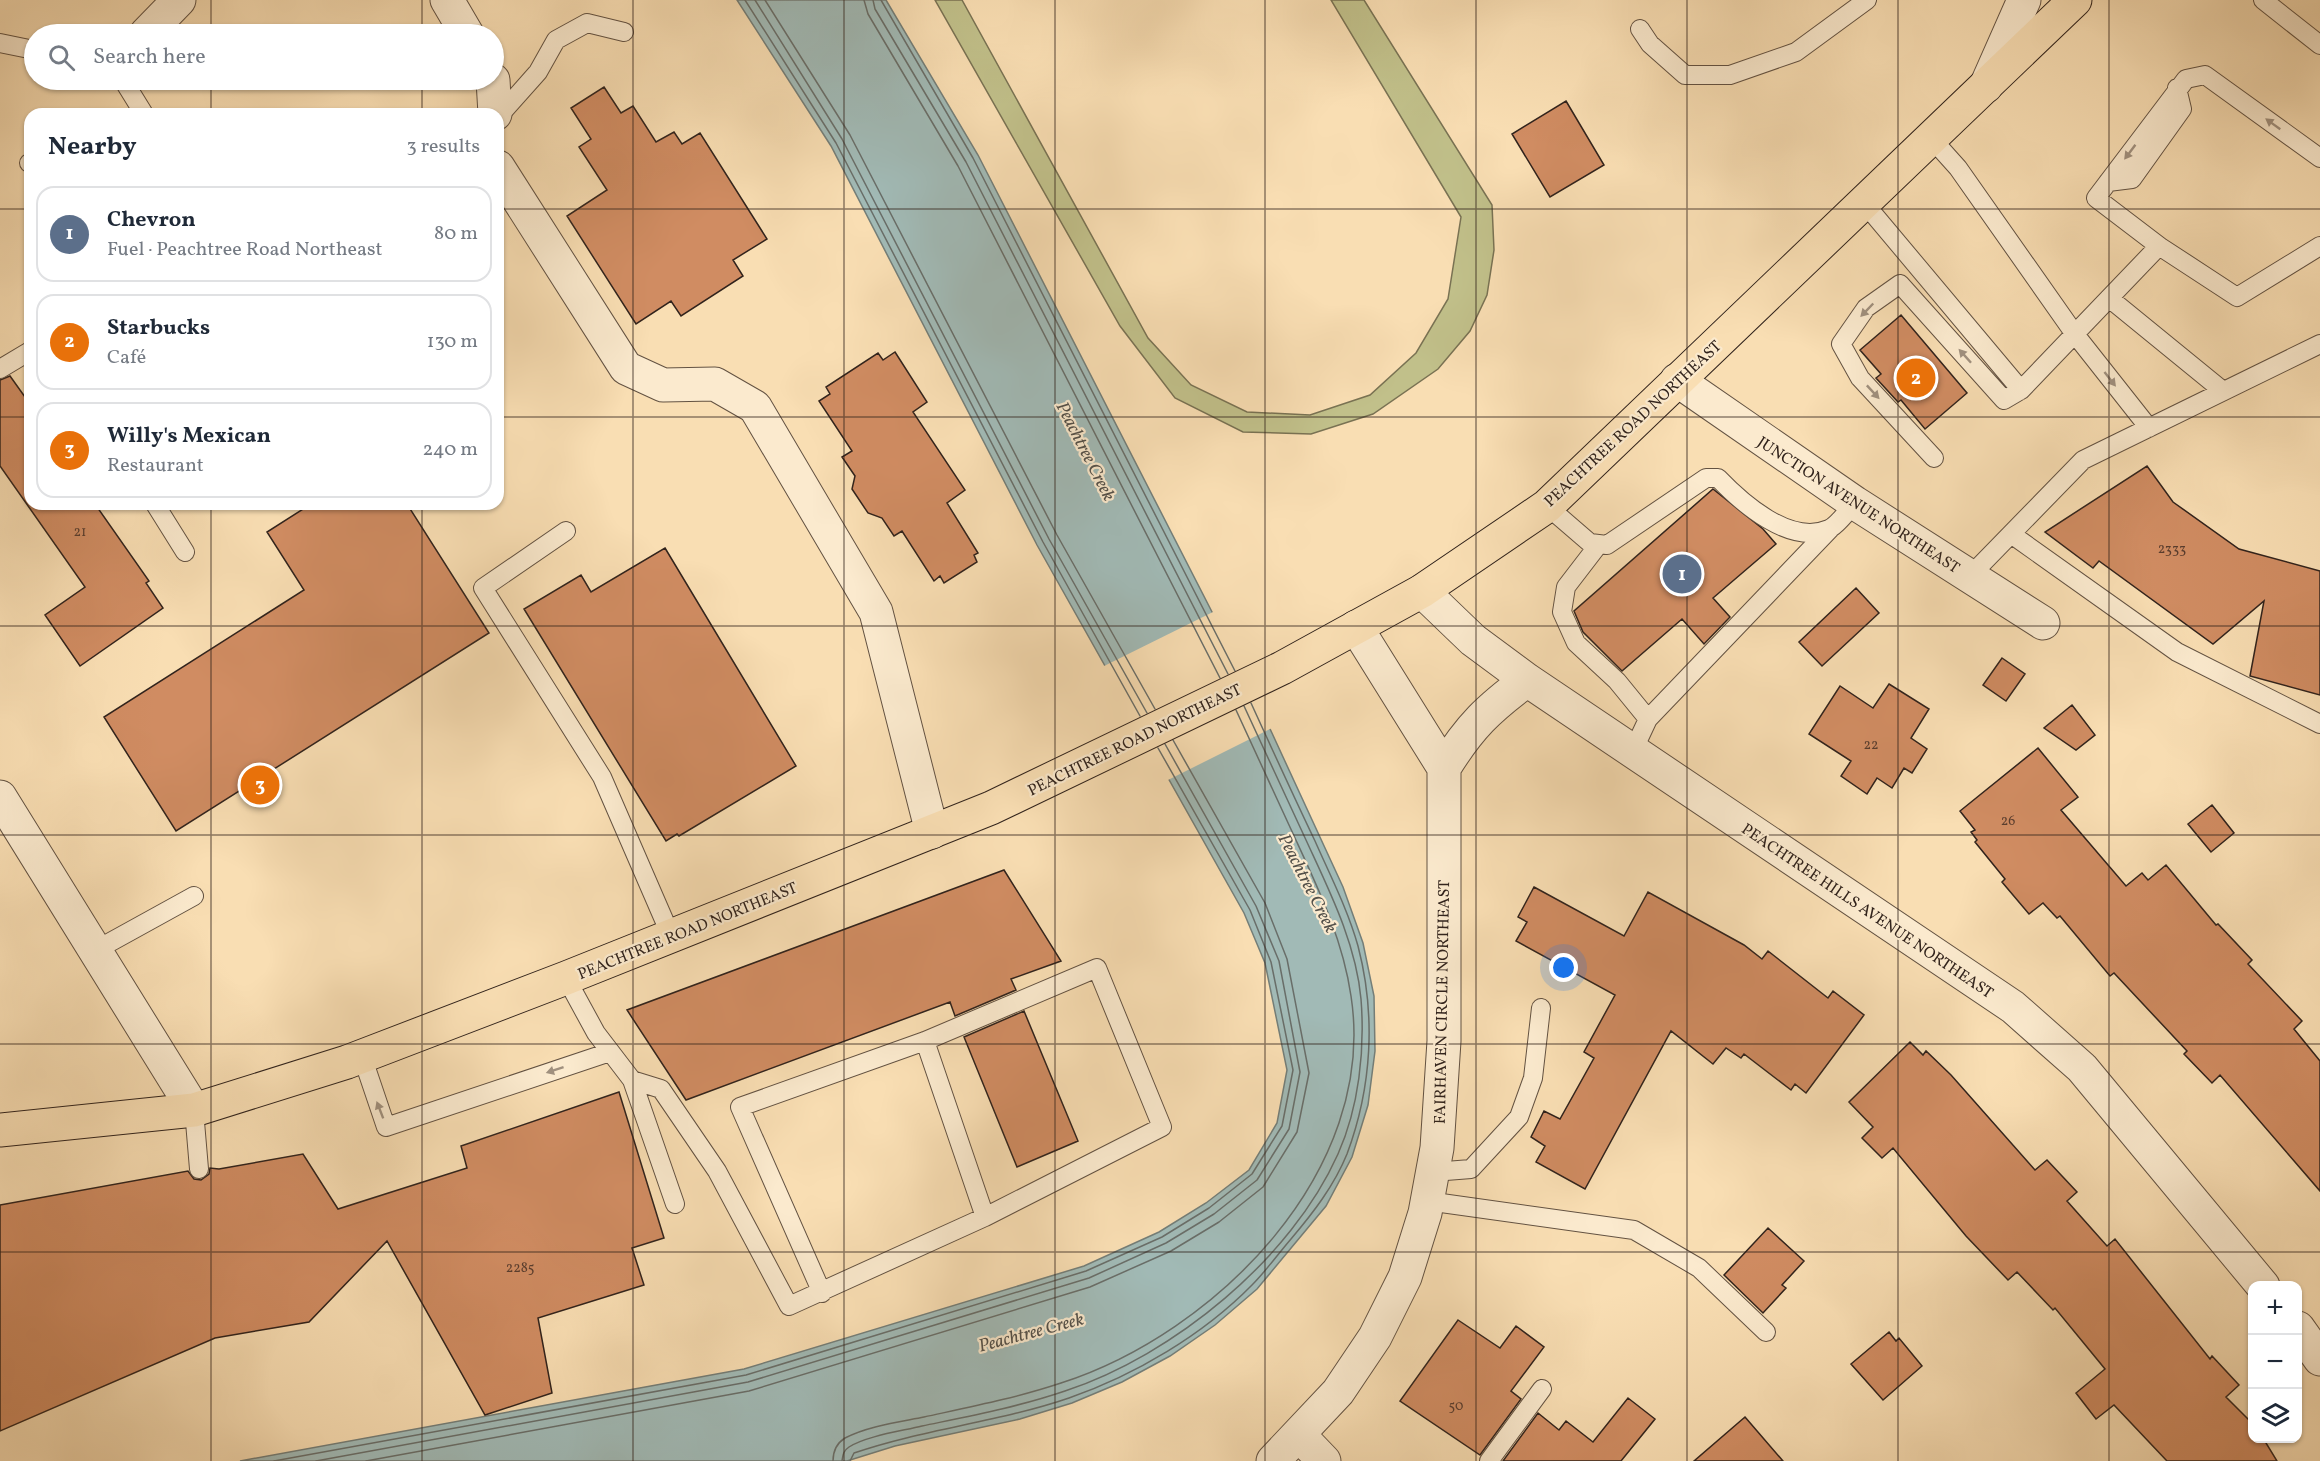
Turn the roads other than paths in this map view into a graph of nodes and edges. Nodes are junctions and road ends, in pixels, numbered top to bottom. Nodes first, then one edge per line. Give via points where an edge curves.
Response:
1 (179, 0) edge
2 (447, 0) edge
3 (1868, 0) edge
4 (2024, 0) edge
5 (2075, 0) edge
6 (2263, 0) edge
7 (156, 24) edge
8 (461, 24) edge
9 (1640, 29) dead end
10 (624, 32) dead end
11 (0, 44) edge
12 (2320, 45) edge
13 (24, 48) edge
14 (1986, 86) junction
15 (129, 90) edge
16 (494, 90) edge
17 (140, 108) edge
18 (496, 108) edge
19 (504, 108) edge
20 (1932, 139) junction
21 (2320, 158) edge
22 (504, 176) edge
23 (1865, 204) junction
24 (2159, 246) junction
25 (2320, 246) edge
26 (2109, 298) junction
27 (2074, 333) junction
28 (2320, 344) edge
29 (24, 355) edge
30 (0, 369) edge
31 (1677, 380) junction
32 (2021, 390) junction
33 (2223, 391) junction
34 (2149, 428) junction
35 (1934, 458) dead end
36 (1855, 502) junction
37 (1547, 506) junction
38 (159, 510) edge
39 (1830, 529) junction
40 (566, 531) dead end
41 (2011, 534) junction
42 (1599, 544) junction
43 (185, 552) dead end
44 (1970, 577) junction
45 (1422, 591) junction
46 (2043, 624) dead end
47 (1356, 627) junction
48 (1527, 680) junction
49 (1648, 719) junction
50 (2320, 724) edge
51 (1633, 751) junction
52 (1444, 768) junction
53 (0, 797) edge
54 (932, 832) junction
55 (194, 896) dead end
56 (671, 936) junction
57 (96, 950) junction
58 (566, 978) junction
59 (1541, 1008) dead end
60 (925, 1041) junction
61 (610, 1052) junction
62 (362, 1056) junction
63 (632, 1080) junction
64 (195, 1110) junction
65 (1, 1127) edge
66 (199, 1169) dead end
67 (1430, 1186) junction
68 (675, 1204) dead end
69 (985, 1217) junction
70 (2259, 1281) edge
71 (822, 1293) junction
72 (1766, 1332) dead end
73 (2302, 1334) edge
74 (2320, 1359) edge
75 (1542, 1389) dead end
76 (1300, 1436) junction
77 (1273, 1461) edge
78 (1324, 1461) edge
79 (1489, 1461) edge

1 - 7 street
2 - 8 street
3 - 9 lane via 1796,52 1731,75 1684,75 1650,44
4 - 14 street
5 - 14 highway, PEACHTREE ROAD NORTHEAST
6 - 12 lane
10 - 19 lane via 587,23 556,40 538,72
11 - 13 lane
14 - 20 highway, PEACHTREE ROAD NORTHEAST
15 - 17 lane
16 - 18 street
20 - 23 highway, PEACHTREE ROAD NORTHEAST
20 - 27 lane via 1958,168
21 -> 24 lane via 2205,75 2186,79 2096,198
22 - 54 street via 626,368 663,385 715,384 755,407 876,612
23 - 31 highway, PEACHTREE ROAD NORTHEAST
23 - 32 lane
24 - 25 lane via 2237,297
24 - 26 lane
26 - 27 lane
26 - 33 lane
27 - 32 lane
27 -> 34 lane
28 - 33 lane
29 - 30 lane
31 - 36 street, JUNCTION AVENUE NORTHEAST
31 - 37 highway, PEACHTREE ROAD NORTHEAST
32 -> 35 lane via 2004,400 1900,284 1866,308 1841,344 1860,378
33 - 34 lane
34 - 41 lane via 2083,460
36 - 39 lane
36 - 44 street, JUNCTION AVENUE NORTHEAST
37 - 42 lane via 1590,543
37 - 45 highway, PEACHTREE ROAD NORTHEAST
38 - 43 lane
39 - 42 lane via 1806,532 1775,524 1737,498 1718,478 1706,478 1607,545
39 - 49 lane
40 - 56 lane via 483,588 602,777
41 - 44 lane
41 - 50 lane via 2177,652
42 - 49 lane via 1566,587 1562,612 1576,643 1617,681
44 - 46 street, JUNCTION AVENUE NORTHEAST
45 - 47 highway, PEACHTREE ROAD NORTHEAST
45 - 48 street, PEACHTREE HILLS AVENUE NORTHEAST via 1473,640
47 - 52 street
47 - 54 highway, PEACHTREE ROAD NORTHEAST via 1282,668 992,808
48 - 51 street, PEACHTREE HILLS AVENUE NORTHEAST
48 - 52 street via 1479,717
49 - 51 lane
51 - 70 street, PEACHTREE HILLS AVENUE NORTHEAST via 2013,1007 2082,1068
52 - 67 street, FAIRHAVEN CIRCLE NORTHEAST via 1444,1041 1437,1148
53 - 57 street
54 - 56 highway, PEACHTREE ROAD NORTHEAST
55 - 57 lane
56 - 58 highway, PEACHTREE ROAD NORTHEAST
57 - 64 street
58 - 61 lane
58 - 62 highway, PEACHTREE ROAD NORTHEAST
59 - 67 lane via 1533,1078 1519,1117 1472,1169
60 - 69 lane
60 - 69 lane via 1097,968 1162,1127
60 - 71 lane via 740,1107
61 -> 62 lane via 387,1127
61 - 63 lane
62 - 64 highway, PEACHTREE ROAD NORTHEAST
63 - 68 lane
63 - 71 lane via 661,1089 717,1171 789,1306
64 - 65 highway, PEACHTREE ROAD NORTHEAST
64 - 66 lane
67 - 72 lane via 1634,1230 1699,1268
67 - 76 street, FAIRHAVEN CIRCLE NORTHEAST via 1405,1277 1375,1337 1338,1392
69 - 71 lane
73 - 74 street
75 - 79 lane
76 - 77 street, FAIRHAVEN CIRCLE NORTHEAST
76 - 78 street

